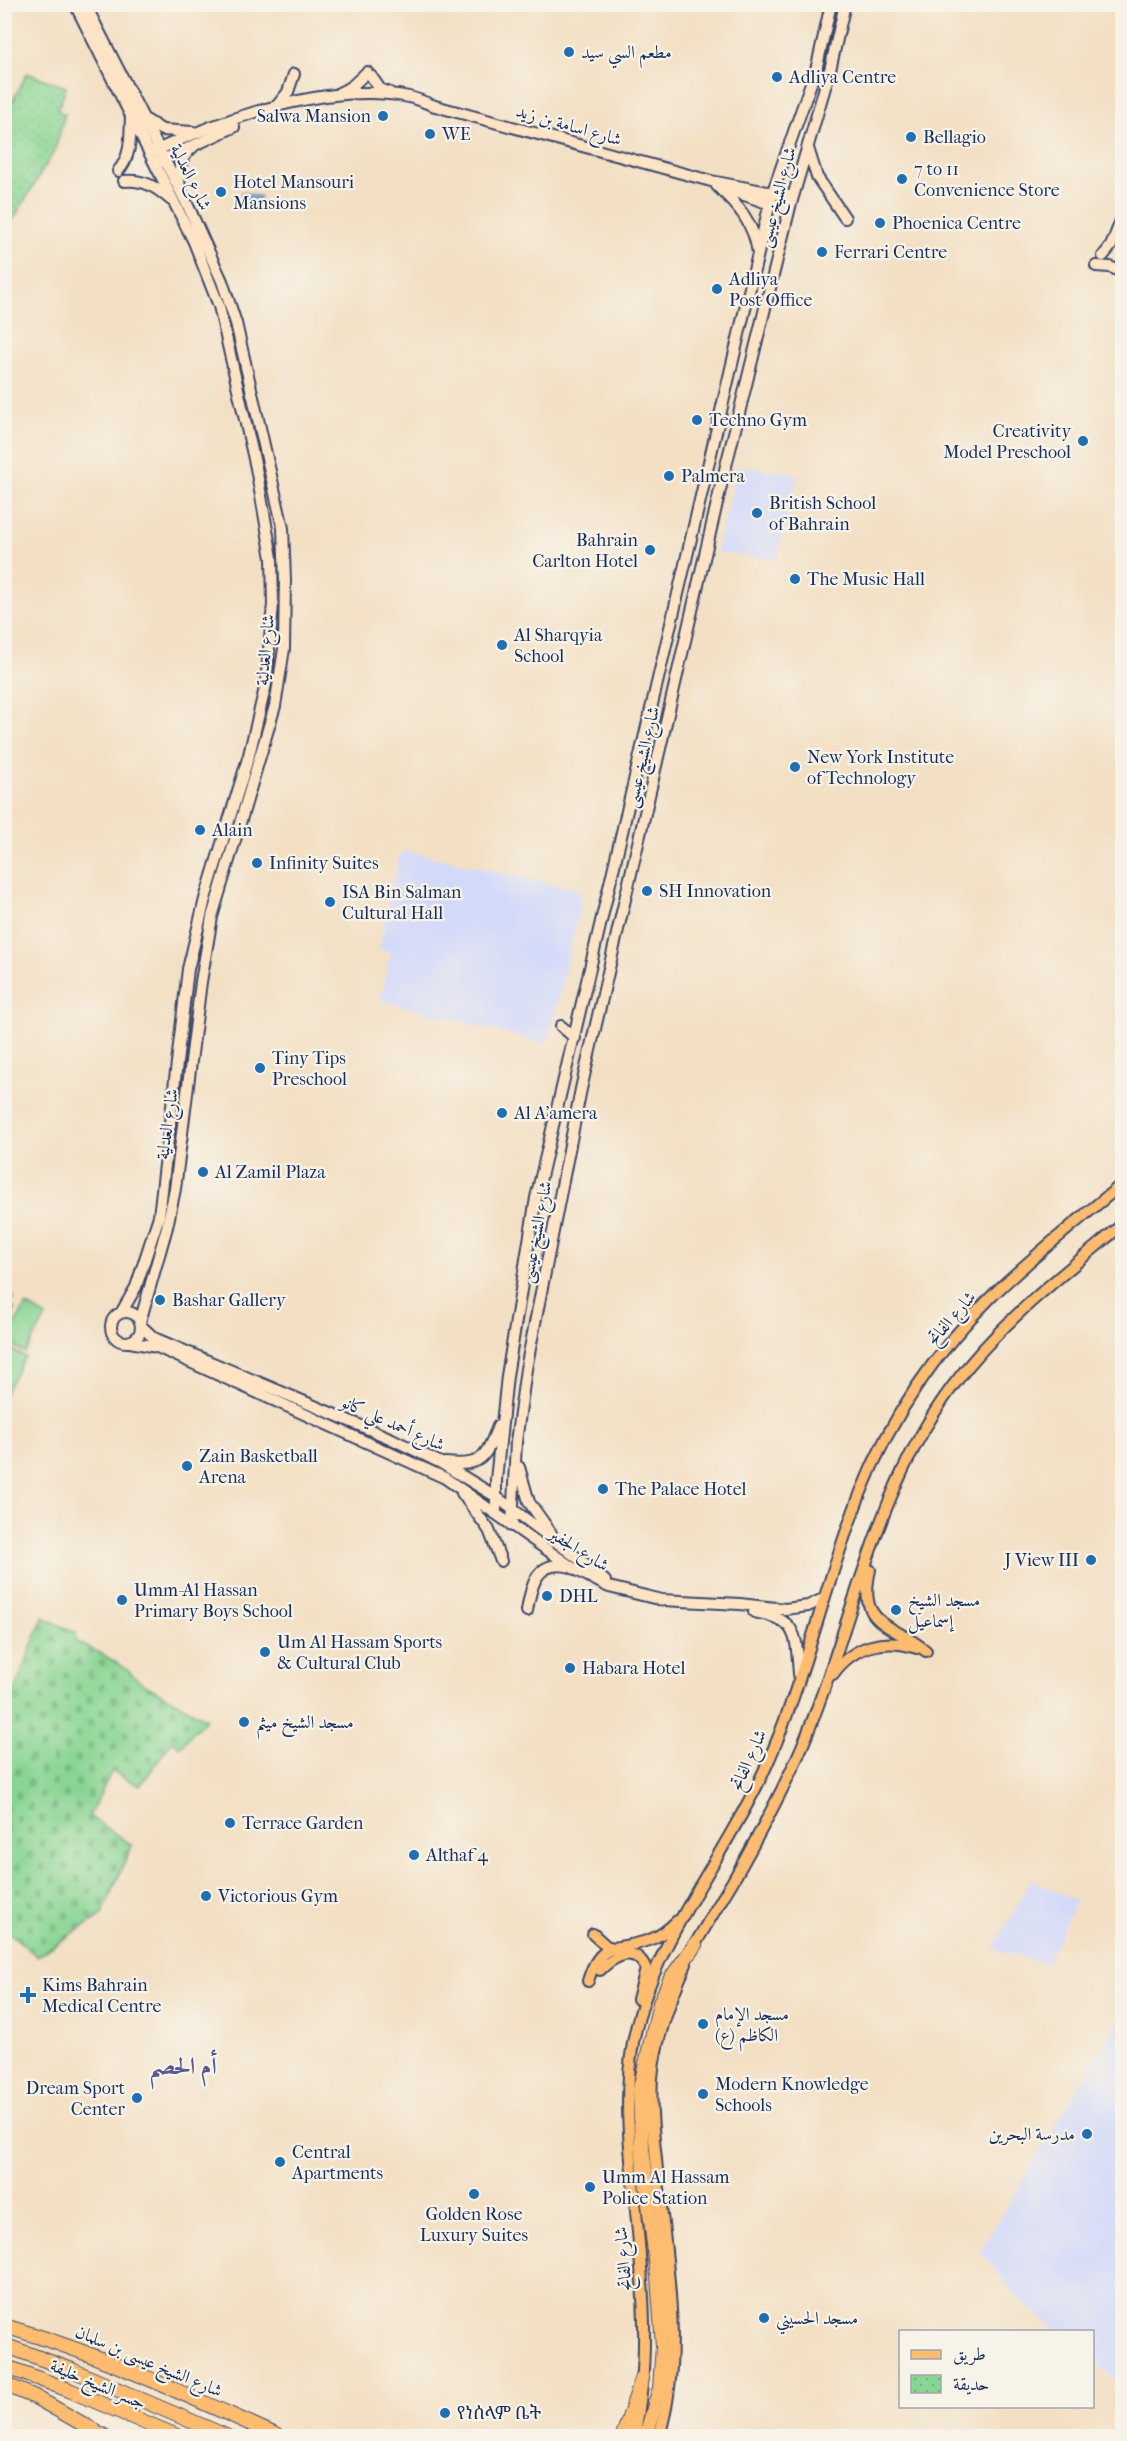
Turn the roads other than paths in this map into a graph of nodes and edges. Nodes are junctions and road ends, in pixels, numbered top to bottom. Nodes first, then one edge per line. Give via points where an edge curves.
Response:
1 (75, 4) edge
2 (85, 4) edge
3 (831, 4) edge
4 (845, 4) edge
5 (294, 74) dead end
6 (332, 96) junction
7 (396, 96) junction
8 (418, 101) junction
9 (275, 107) junction
10 (131, 116) junction
11 (143, 118) junction
12 (198, 137) junction
13 (807, 147) junction
14 (157, 156) junction
15 (714, 184) junction
16 (771, 199) junction
17 (180, 201) junction
18 (791, 202) junction
19 (845, 218) dead end
20 (1122, 218) edge
21 (1103, 256) dead end
22 (759, 259) junction
23 (1096, 266) dead end
24 (1122, 272) edge
25 (259, 712) junction
26 (262, 751) junction
27 (561, 1026) dead end
28 (575, 1038) junction
29 (1122, 1184) edge
30 (1122, 1225) edge
31 (121, 1313) junction
32 (140, 1324) junction
33 (130, 1342) junction
34 (503, 1412) junction
35 (354, 1429) junction
36 (516, 1442) junction
37 (441, 1463) junction
38 (454, 1484) junction
39 (495, 1496) junction
40 (512, 1509) junction
41 (496, 1513) junction
42 (512, 1526) junction
43 (873, 1543) junction
44 (563, 1547) junction
45 (501, 1561) dead end
46 (573, 1568) junction
47 (609, 1587) junction
48 (823, 1599) junction
49 (703, 1603) junction
50 (527, 1611) dead end
51 (800, 1674) junction
52 (826, 1682) junction
53 (684, 1915) junction
54 (593, 1934) dead end
55 (695, 1945) junction
56 (614, 1948) junction
57 (600, 1970) dead end
58 (588, 1981) dead end
59 (639, 2016) junction
60 (5, 2327) edge
61 (4, 2345) edge
62 (4, 2366) edge
63 (642, 2379) junction
64 (4, 2384) edge
65 (80, 2424) junction
66 (99, 2436) edge
67 (104, 2436) edge
68 (177, 2436) edge
69 (226, 2436) edge
70 (278, 2436) edge
71 (623, 2436) edge
72 (634, 2436) edge
73 (646, 2436) edge
74 (659, 2436) edge

1 - 10 main road, شارع العدلية
2 - 11 main road, شارع العدلية
3 - 16 main road, شارع الشيخ عيسى via 817,66
4 - 13 main road, شارع الشيخ عيسى
5 - 9 main road via 288,92
6 - 7 main road, شارع اسامة بن زيد
6 - 7 main road via 369,74 380,89
6 - 9 main road, شارع اسامة بن زيد
7 - 8 main road, شارع اسامة بن زيد
8 - 12 main road, شارع اسامة بن زيد via 320,102
8 - 15 main road, شارع اسامة بن زيد
9 - 12 main road, شارع اسامة بن زيد
10 - 14 main road, شارع العدلية
10 - 17 main road via 128,153 121,176 148,183
11 - 12 main road via 162,130
11 - 14 main road, شارع العدلية
12 - 14 main road, شارع اسامة بن زيد
12 - 17 main road via 180,164
13 - 18 main road, شارع الشيخ عيسى
13 - 19 main road via 817,177
14 - 17 main road, شارع العدلية
15 - 16 main road, شارع اسامة بن زيد
15 - 22 main road via 748,219
16 - 18 main road, شارع اسامة بن زيد
16 - 22 main road, شارع الشيخ عيسى
17 - 25 main road, شارع العدلية via 219,306 270,538 270,648
17 - 26 main road, شارع العدلية via 222,280 236,323 282,528 284,649 275,706
18 - 36 main road, شارع الشيخ عيسى via 581,1089 526,1369
20 - 21 main road
22 - 28 main road, شارع الشيخ عيسى
23 - 24 main road
25 - 26 main road via 263,719
25 - 31 main road, شارع العدلية via 188,969 159,1216 136,1287
26 - 32 main road, شارع العدلية via 212,917 175,1189
27 - 28 main road
28 - 34 main road, شارع الشيخ عيسى via 536,1198
29 - 48 main road, شارع الفاتح via 995,1293 956,1334 922,1379 870,1471
30 - 43 main road via 1010,1321 963,1372 919,1439
31 - 32 main road via 130,1312
31 - 33 main road via 113,1318 111,1332 121,1342
32 - 33 main road via 139,1334
32 - 35 main road, شارع أحمد علي كانو via 154,1338
33 - 35 main road, شارع أحمد علي كانو via 157,1347
34 - 37 main road via 490,1443 476,1462
34 - 39 main road, شارع الشيخ عيسى
35 - 37 main road, شارع أحمد علي كانو
35 - 38 main road, شارع أحمد علي كانو
36 - 40 main road, شارع الشيخ عيسى
36 - 44 main road via 521,1480 529,1502
37 - 39 main road, شارع أحمد علي كانو
38 - 41 main road, شارع أحمد علي كانو
38 - 45 main road via 484,1522
39 - 40 main road, شارع أحمد علي كانو
39 - 41 main road, شارع الشيخ عيسى
40 - 42 main road, شارع الشيخ عيسى
40 - 44 main road, شارع أحمد علي كانو
41 - 42 main road, شارع أحمد علي كانو
42 - 46 main road, شارع الجفير
43 - 52 main road
43 - 52 main road via 865,1593 870,1610 880,1622 926,1651 894,1642 866,1647 843,1661
44 - 47 main road, شارع أحمد علي كانو
46 - 47 main road, شارع الجفير
46 - 50 main road via 556,1566 542,1571 533,1584
47 - 49 main road, شارع الجفير via 662,1600
48 - 49 main road, شارع الجفير via 792,1609
48 - 51 main road, شارع الفاتح
49 - 51 main road, شارع الجفير via 779,1617 795,1638
51 - 53 main road, شارع الفاتح via 761,1776
52 - 55 main road via 778,1798
53 - 56 main road via 653,1939
53 - 59 main road, شارع الفاتح via 662,1957
54 - 56 main road
55 - 73 highway via 671,1978 660,2003 640,2089 642,2148 663,2328 663,2369
55 - 74 main road via 673,1996 652,2076 672,2349 670,2390
56 - 58 main road via 598,1957
57 - 59 main road via 615,1957 639,1957 646,1969 637,2003
59 - 63 main road, شارع الفاتح via 628,2110 644,2315
60 - 70 highway, شارع الشيخ عيسى بن سلمان via 75,2348
61 - 69 highway, جسر الشيخ خليفة
62 - 68 highway, جسر الشيخ خليفة
63 - 71 highway
63 - 72 main road, شارع الفاتح
64 - 65 highway
65 - 66 highway
65 - 67 highway

